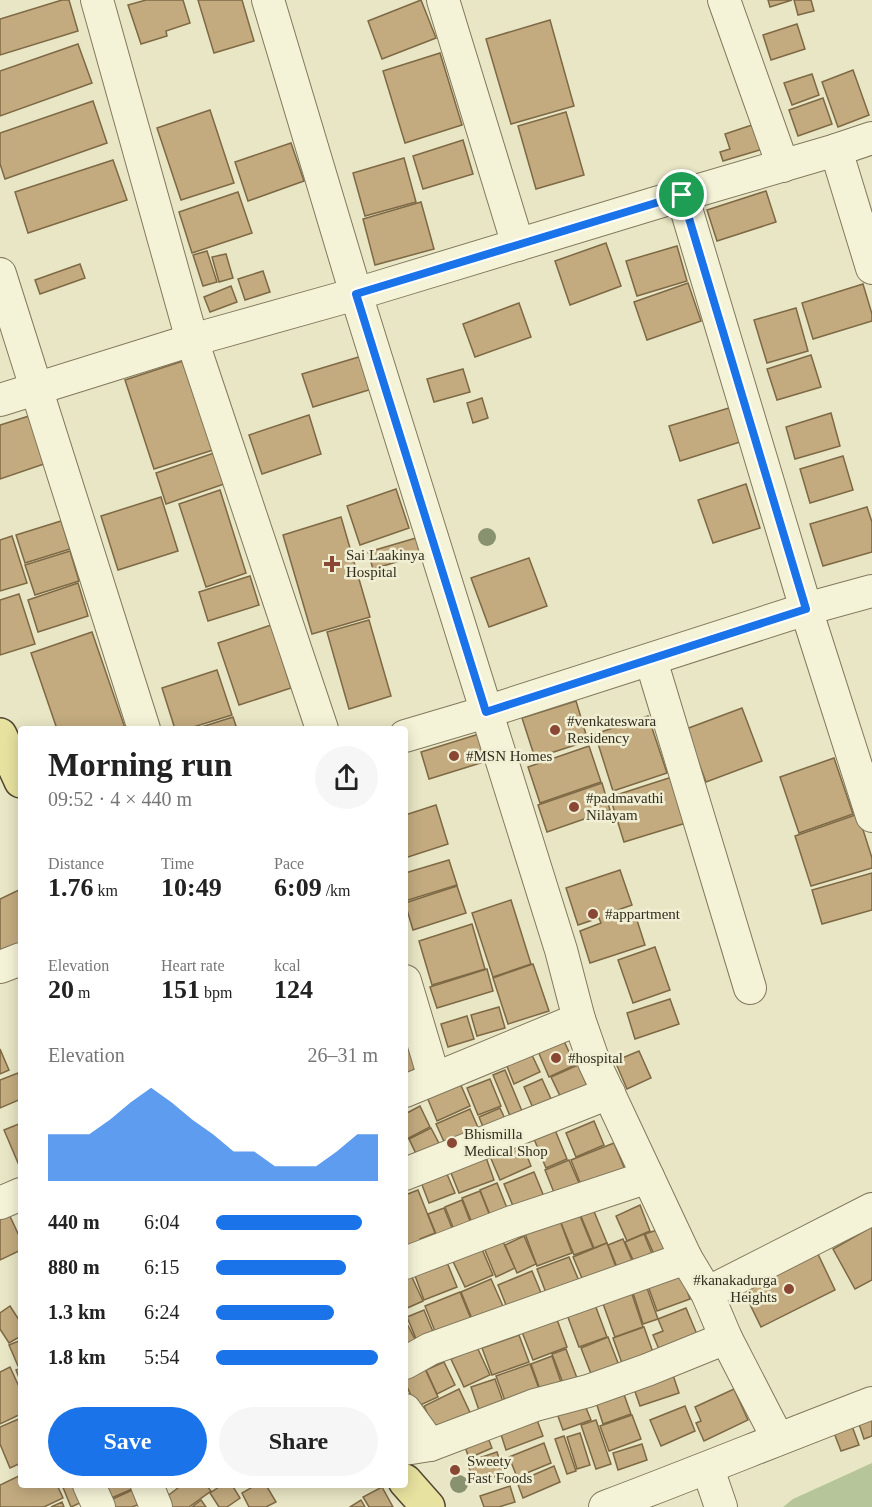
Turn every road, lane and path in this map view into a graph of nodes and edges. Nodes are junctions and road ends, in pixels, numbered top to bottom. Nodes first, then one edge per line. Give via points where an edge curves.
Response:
1 (97, 0) edge
2 (268, 0) edge
3 (443, 0) edge
4 (724, 0) edge
5 (872, 138) edge
6 (836, 150) junction
7 (783, 166) junction
8 (682, 195) junction
9 (518, 245) junction
10 (872, 268) edge
11 (0, 274) edge
12 (356, 294) junction
13 (192, 340) junction
14 (36, 388) junction
15 (0, 400) edge
16 (872, 591) edge
17 (806, 609) junction
18 (651, 660) junction
19 (486, 712) junction
20 (143, 726) edge
21 (321, 726) edge
22 (0, 735) edge
23 (408, 735) edge
24 (18, 774) edge
25 (872, 816) edge
26 (18, 960) edge
27 (0, 968) edge
28 (750, 988) dead end
29 (408, 991) edge
30 (579, 1019) junction
31 (434, 1078) junction
32 (408, 1089) edge
33 (609, 1093) junction
34 (408, 1173) edge
35 (648, 1177) junction
36 (18, 1195) edge
37 (0, 1203) edge
38 (872, 1209) edge
39 (686, 1258) junction
40 (408, 1262) edge
41 (707, 1293) junction
42 (726, 1338) junction
43 (408, 1361) edge
44 (872, 1402) edge
45 (408, 1419) edge
46 (778, 1439) junction
47 (417, 1447) edge
48 (708, 1469) junction
49 (408, 1484) edge
50 (90, 1488) edge
51 (148, 1488) edge
52 (99, 1507) edge
53 (156, 1507) edge
54 (428, 1507) edge
55 (605, 1507) edge
56 (721, 1507) edge

1 - 13 street
2 - 12 street
3 - 9 street
4 - 7 street
5 - 6 street
6 - 7 street
6 - 10 street
7 - 8 street
8 - 9 street
8 - 17 street
9 - 12 street
11 - 14 street
12 - 13 street
12 - 19 street
13 - 14 street
13 - 21 street
14 - 15 street
14 - 20 street
16 - 17 street
17 - 18 street
17 - 25 street
18 - 19 street
18 - 28 street
19 - 23 street
19 - 30 street
22 - 24 main road
26 - 27 street
29 - 31 street
30 - 31 street
30 - 33 street
31 - 32 street
33 - 34 street
33 - 35 street
35 - 39 street
35 - 40 street
36 - 37 street
38 - 41 street
39 - 41 street
39 - 43 street via 430,1349
41 - 42 street
42 - 46 street
42 - 47 street via 588,1391
44 - 46 street
45 - 47 street
46 - 48 street
48 - 55 street
48 - 56 street
49 - 54 main road
50 - 52 street
51 - 53 street

